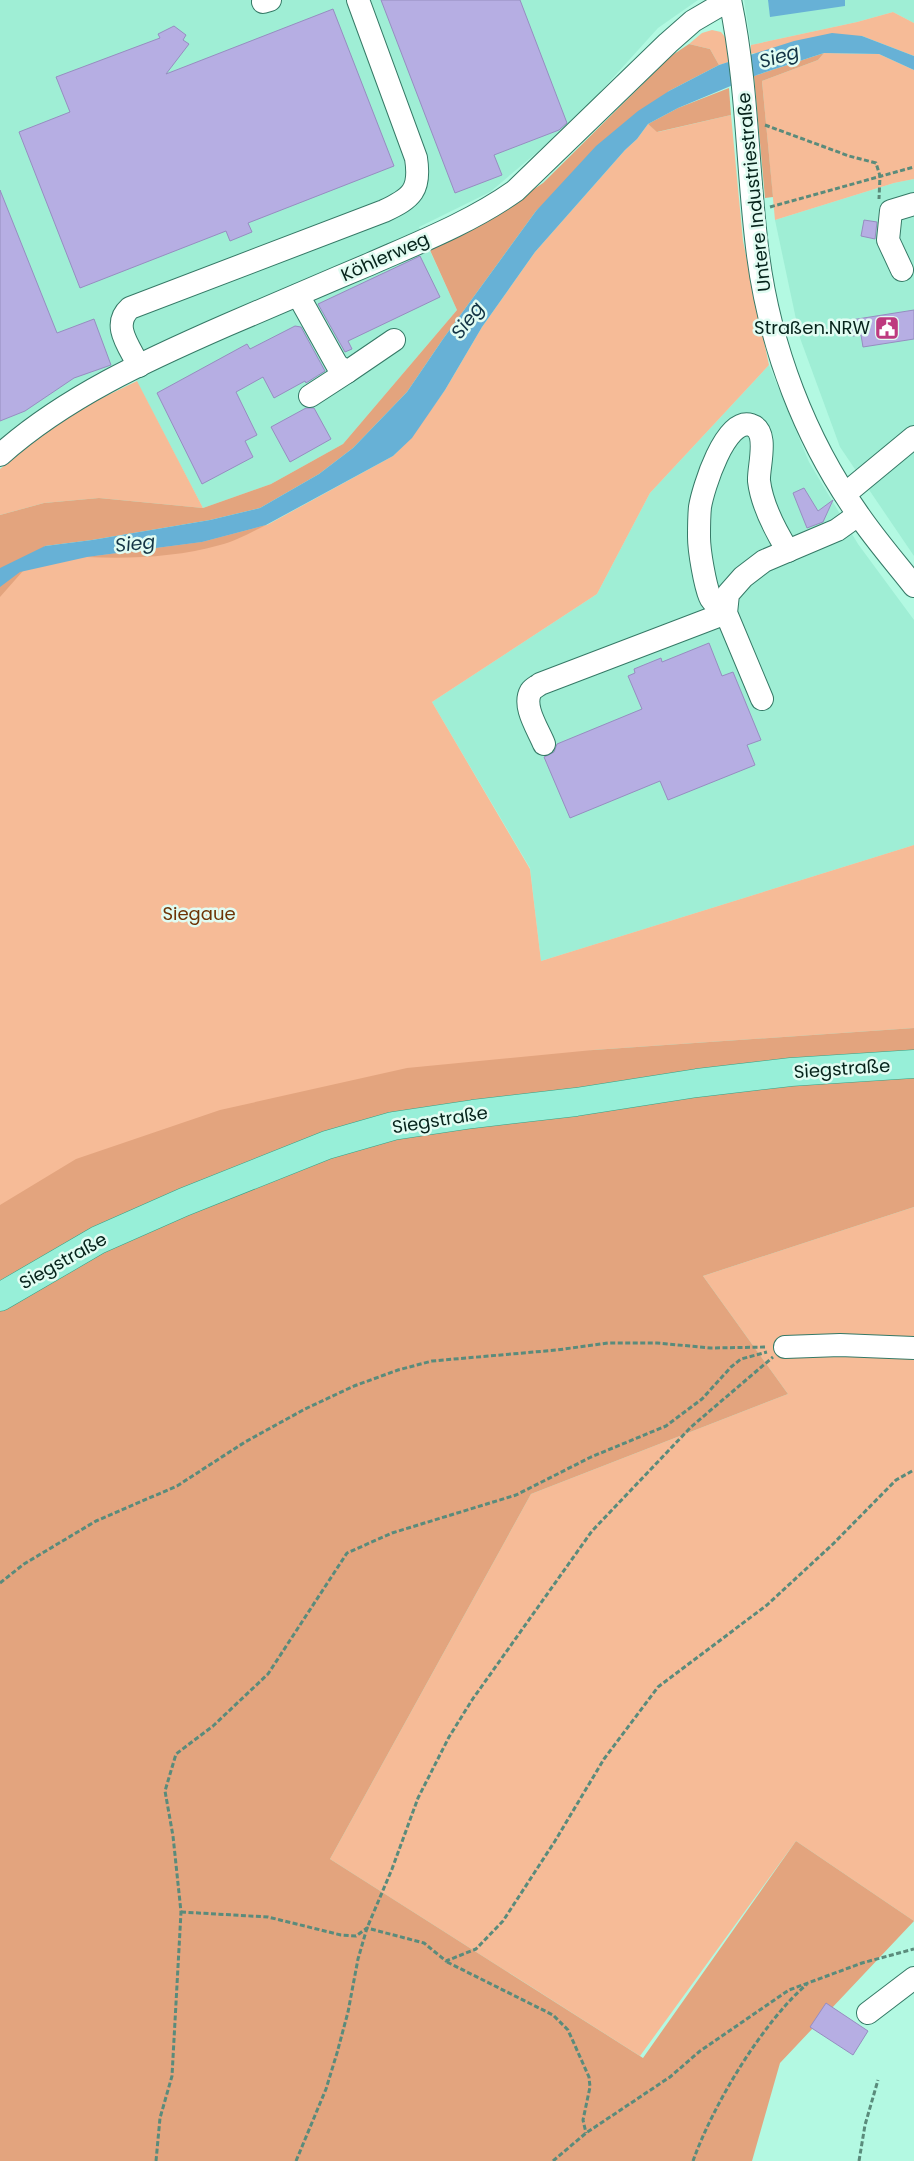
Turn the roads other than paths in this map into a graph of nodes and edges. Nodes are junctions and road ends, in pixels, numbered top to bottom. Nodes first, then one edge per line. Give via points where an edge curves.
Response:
1 (358, 0) edge
2 (729, 0) edge
3 (914, 204) edge
4 (902, 270) dead end
5 (298, 295) junction
6 (394, 340) dead end
7 (139, 366) junction
8 (347, 372) junction
9 (310, 396) dead end
10 (914, 437) edge
11 (0, 455) edge
12 (845, 494) junction
13 (858, 515) junction
14 (788, 551) junction
15 (914, 586) edge
16 (726, 612) junction
17 (762, 699) dead end
18 (544, 744) dead end
19 (914, 1064) edge
20 (0, 1297) edge
21 (785, 1347) road end
22 (914, 1348) edge
23 (914, 1978) edge
24 (868, 2013) dead end

1 - 7 street via 416,158 416,187 409,197 384,211 130,308 123,314 121,329
2 - 5 street, Köhlerweg via 693,21 515,191 488,210
2 - 12 street, Untere Industriestraße via 738,45 753,212 765,296 780,353 810,431
3 - 4 street via 891,211 888,240
5 - 7 street, Köhlerweg
5 - 8 street via 337,365
6 - 8 street
7 - 11 street, Köhlerweg via 74,402
8 - 9 street
10 - 12 street
12 - 13 street, Untere Industriestraße
13 - 14 street via 837,530
13 - 15 street, Untere Industriestraße
14 - 16 street via 764,561 742,577 728,594
14 - 16 street via 765,506 759,481 762,441 757,429 743,425 726,439 710,471 700,507 699,538 710,599
16 - 17 street
16 - 18 street via 540,684 531,691 528,702
19 - 20 main road, Siegstraße via 791,1072 697,1083 393,1126 328,1145 184,1202 98,1240
21 - 22 street
23 - 24 street

